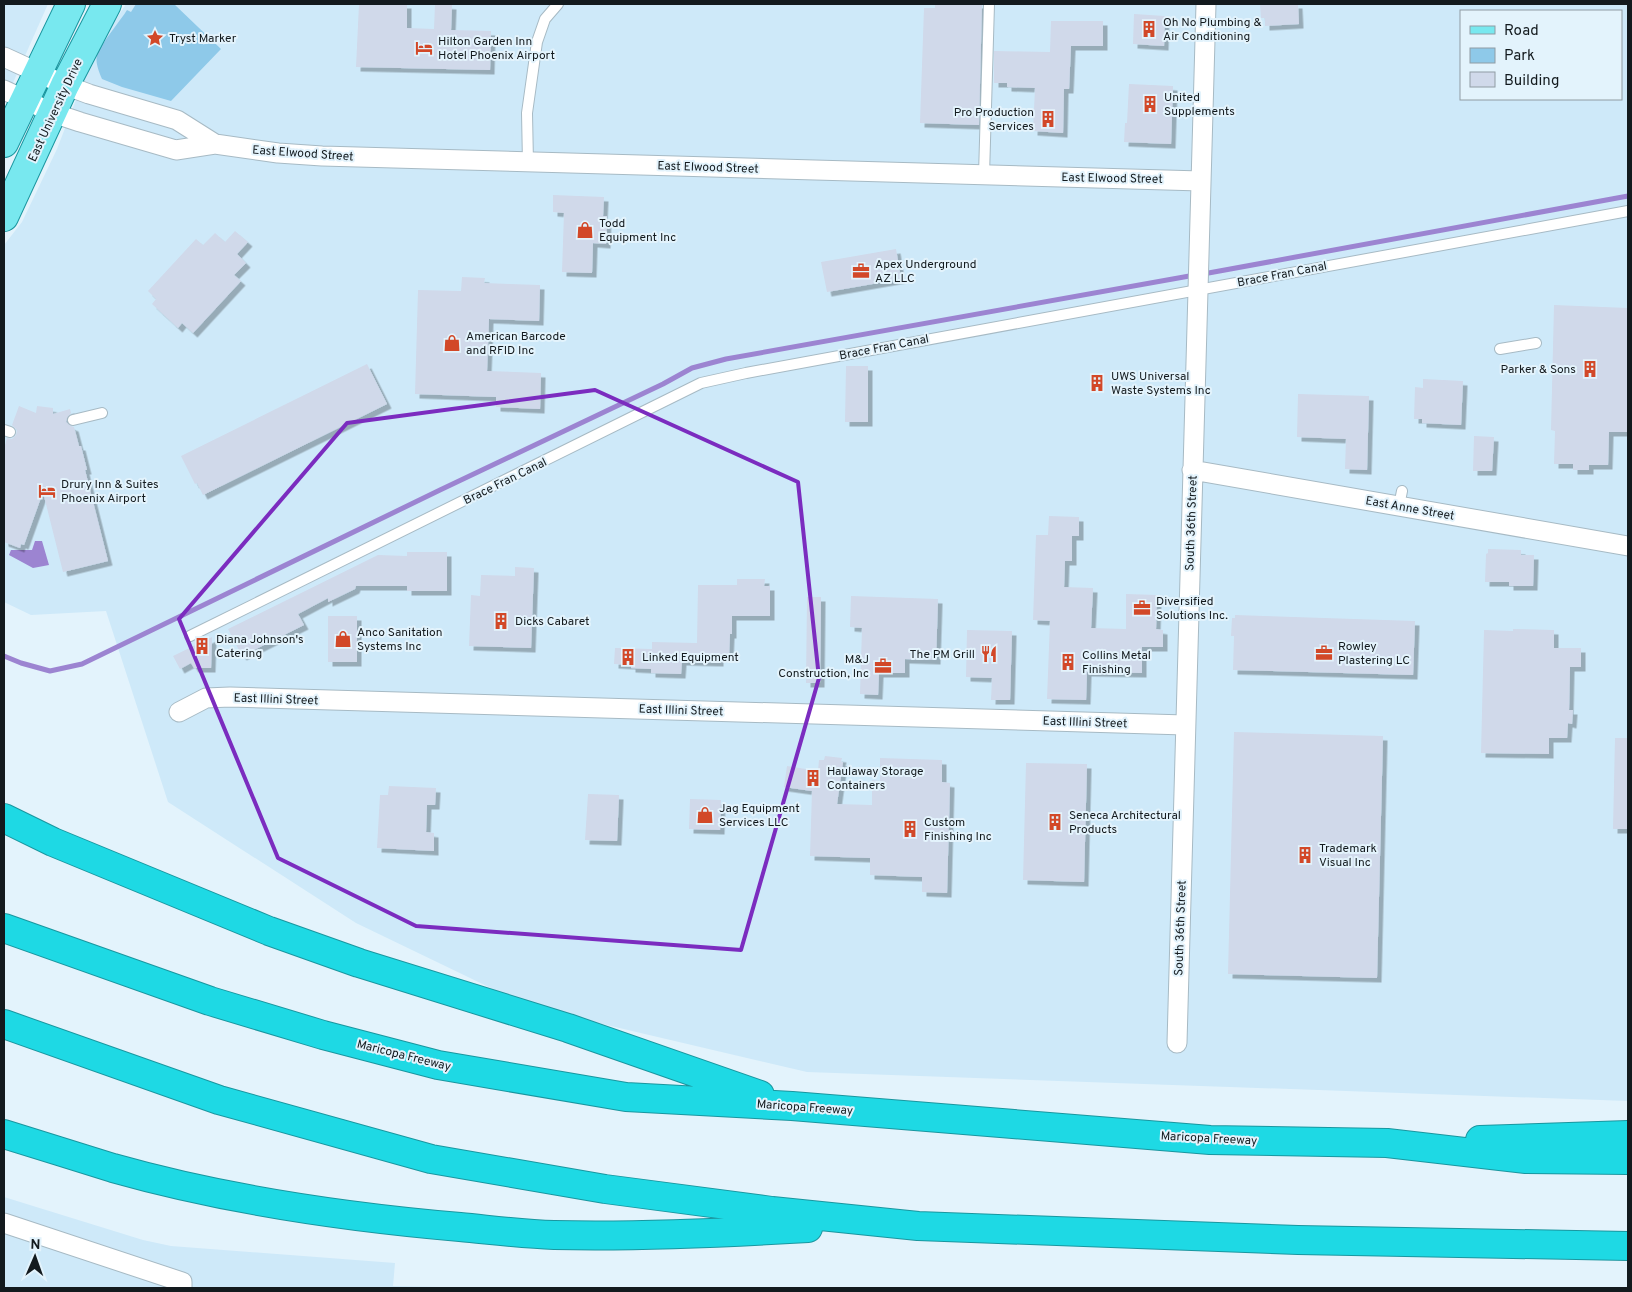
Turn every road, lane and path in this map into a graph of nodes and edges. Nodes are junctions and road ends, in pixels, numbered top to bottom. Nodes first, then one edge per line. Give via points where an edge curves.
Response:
1 (71, 4) edge
2 (107, 4) edge
3 (558, 4) edge
4 (989, 4) edge
5 (1206, 4) edge
6 (4, 57) edge
7 (38, 73) junction
8 (65, 85) junction
9 (14, 94) edge
10 (53, 113) junction
11 (4, 142) edge
12 (215, 144) junction
13 (528, 163) junction
14 (984, 175) junction
15 (1201, 181) junction
16 (1628, 212) edge
17 (4, 217) edge
18 (1197, 288) junction
19 (1536, 343) dead end
20 (1500, 349) dead end
21 (102, 412) dead end
22 (73, 420) dead end
23 (1192, 470) junction
24 (1628, 546) edge
25 (190, 636) dead end
26 (179, 712) dead end
27 (1185, 725) junction
28 (4, 818) edge
29 (4, 928) edge
30 (4, 1024) edge
31 (1177, 1043) dead end
32 (792, 1106) junction
33 (4, 1134) edge
34 (1628, 1135) edge
35 (1387, 1143) junction
36 (1628, 1160) edge
37 (4, 1223) edge
38 (899, 1224) junction
39 (1628, 1246) edge
40 (182, 1285) edge

1 - 7 main road
2 - 8 main road, East University Drive
3 - 13 lane via 545,19 537,42 527,113
4 - 14 lane
5 - 15 street, South 36th Street
6 - 7 street, East Elwood Street
7 - 8 street, East Elwood Street
7 - 9 main road
8 - 10 main road, East University Drive
8 - 12 street, East Elwood Street via 177,120
9 - 10 street, East Elwood Street
9 - 11 main road
10 - 12 street, East Elwood Street via 176,150
10 - 17 main road, East University Drive
12 - 13 street, East Elwood Street via 322,156
13 - 14 street, East Elwood Street
14 - 15 street, East Elwood Street
15 - 18 street, South 36th Street
16 - 18 lane, Brace Fran Canal
18 - 23 street, South 36th Street
18 - 25 lane, Brace Fran Canal via 701,383
19 - 20 lane
21 - 22 lane
23 - 24 street, East Anne Street via 1400,498
23 - 27 street, South 36th Street
26 - 27 street, East Illini Street via 206,698 230,697
27 - 31 street, South 36th Street
28 - 32 highway via 53,842 270,931 359,963 568,1028
29 - 32 highway, Maricopa Freeway via 210,1001 438,1065 626,1097
30 - 38 highway via 219,1100 431,1159 615,1190
32 - 35 highway, Maricopa Freeway via 1210,1140
33 - 38 highway via 114,1168 224,1195 410,1223 598,1236
34 - 35 highway
35 - 36 highway, Maricopa Freeway via 1526,1159
37 - 40 street
38 - 39 highway via 1298,1240

